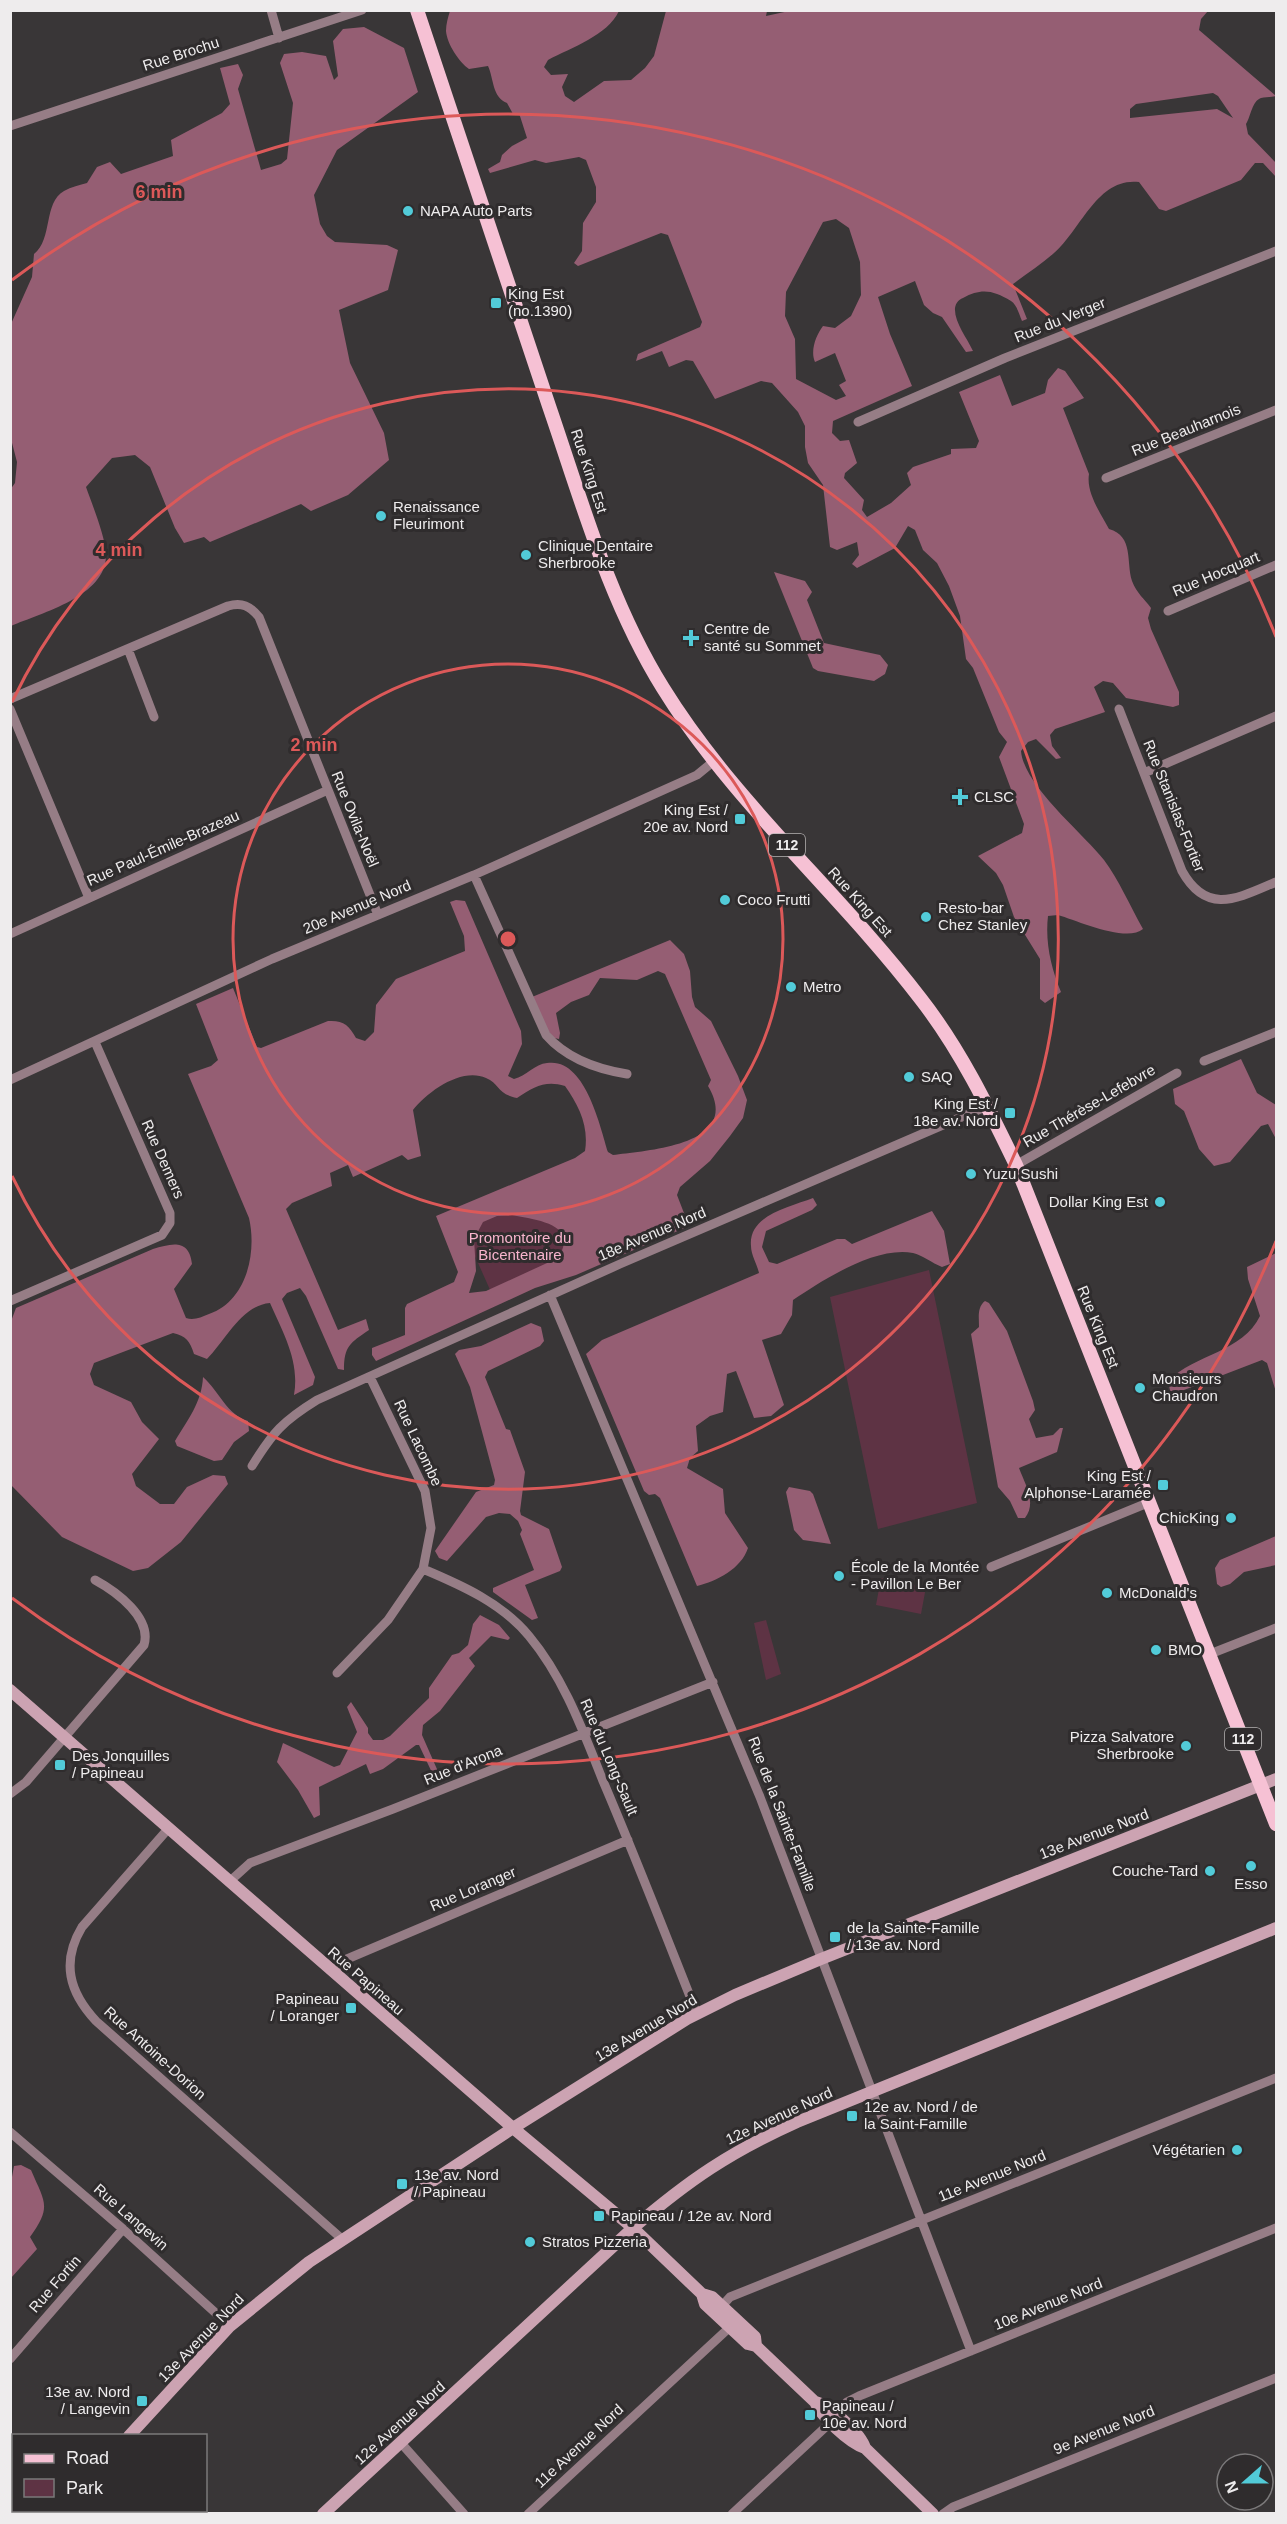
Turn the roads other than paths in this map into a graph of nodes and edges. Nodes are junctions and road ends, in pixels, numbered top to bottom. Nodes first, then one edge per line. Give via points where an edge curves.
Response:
1 (271, 10) edge
2 (362, 10) edge
3 (417, 10) edge
4 (279, 38) junction
5 (10, 126) edge
6 (1276, 251) edge
7 (1276, 410) edge
8 (858, 422) dead end
9 (1106, 478) dead end
10 (1276, 565) edge
11 (1168, 612) dead end
12 (128, 649) junction
13 (10, 699) edge
14 (10, 709) edge
15 (1119, 709) dead end
16 (1276, 716) edge
17 (154, 717) dead end
18 (714, 761) junction
19 (1144, 773) junction
20 (328, 790) junction
21 (474, 875) junction
22 (1276, 882) edge
23 (89, 898) junction
24 (378, 915) junction
25 (10, 934) edge
26 (1276, 1032) edge
27 (95, 1042) junction
28 (1203, 1061) dead end
29 (1177, 1073) dead end
30 (627, 1074) dead end
31 (10, 1080) edge
32 (987, 1106) junction
33 (1016, 1165) junction
34 (550, 1295) junction
35 (10, 1301) edge
36 (370, 1377) junction
37 (252, 1466) dead end
38 (1150, 1502) junction
39 (992, 1567) dead end
40 (423, 1569) junction
41 (95, 1580) dead end
42 (1276, 1628) edge
43 (1210, 1654) junction
44 (337, 1673) dead end
45 (713, 1682) junction
46 (10, 1690) edge
47 (583, 1733) junction
48 (64, 1738) junction
49 (1276, 1779) edge
50 (1262, 1785) junction
51 (10, 1794) edge
52 (1276, 1824) edge
53 (168, 1829) junction
54 (628, 1840) junction
55 (229, 1882) junction
56 (1276, 1928) edge
57 (821, 1959) junction
58 (332, 1971) junction
59 (697, 2013) junction
60 (1276, 2078) edge
61 (872, 2092) junction
62 (513, 2128) junction
63 (10, 2132) edge
64 (922, 2221) junction
65 (633, 2228) junction
66 (1276, 2228) edge
67 (123, 2229) junction
68 (342, 2239) junction
69 (702, 2294) junction
70 (722, 2306) junction
71 (230, 2326) junction
72 (730, 2327) junction
73 (756, 2346) junction
74 (971, 2351) junction
75 (10, 2359) edge
76 (1276, 2378) edge
77 (834, 2418) junction
78 (131, 2434) edge
79 (401, 2443) junction
80 (322, 2514) edge
81 (464, 2514) edge
82 (528, 2514) edge
83 (732, 2514) edge
84 (933, 2514) edge
85 (943, 2514) edge

1 - 4 street
2 - 4 street, Rue Brochu
3 - 18 main road, Rue King Est / 112 via 605,568 647,660
4 - 5 street, Rue Brochu
6 - 8 street, Rue du Verger via 1005,358
7 - 9 street, Rue Beauharnois
10 - 11 street, Rue Hocquart
12 - 13 street
12 - 17 street
12 - 20 street, Rue Ovila-Noël via 228,606 245,605 253,609
14 - 23 street
15 - 19 street, Rue Stanislas-Fortier
16 - 19 street
18 - 21 street, 20e Avenue Nord via 697,775
18 - 32 main road, Rue King Est / 112 via 919,996
19 - 22 street, Rue Stanislas-Fortier via 1182,871 1198,893 1216,900 1240,896
20 - 23 street, Rue Paul-Émile-Brazeau
20 - 24 street, Rue Ovila-Noël
21 - 24 street, 20e Avenue Nord
21 - 30 street via 546,1035 578,1061
23 - 25 street, Rue Paul-Émile-Brazeau
24 - 27 street, 20e Avenue Nord via 272,959
26 - 28 street
27 - 31 street, 20e Avenue Nord
27 - 35 street, Rue Demers via 170,1213 170,1222 162,1235
29 - 33 street, Rue Thérèse-Lefebvre
32 - 33 main road, Rue King Est / 112
32 - 34 street, 18e Avenue Nord
33 - 38 main road, Rue King Est / 112
34 - 36 street, 18e Avenue Nord
34 - 45 street, Rue de la Sainte-Famille
36 - 37 street, 18e Avenue Nord via 316,1400 292,1416 270,1437
36 - 40 street, Rue Lacombe via 425,1491 432,1528
38 - 39 street
38 - 43 main road, Rue King Est / 112
40 - 44 street, Rue Lacombe via 388,1620
40 - 47 street, Rue du Long-Sault via 498,1606 529,1635 559,1679
41 - 48 street via 114,1592 140,1618 147,1637 136,1656
42 - 43 street
43 - 50 main road, Rue King Est / 112
45 - 47 street, Rue d'Arona
45 - 57 street, Rue de la Sainte-Famille
46 - 48 main road, Rue Papineau
47 - 54 street, Rue du Long-Sault
47 - 55 street, Rue d'Arona via 250,1863
48 - 51 street via 26,1782
48 - 53 main road, Rue Papineau
49 - 50 main road, 13e Avenue Nord
50 - 52 main road, Rue King Est / 112
50 - 57 main road, 13e Avenue Nord
53 - 55 main road, Rue Papineau
53 - 68 street, Rue Antoine-Dorion via 75,1939 71,1974 78,1999 96,2021
54 - 58 street, Rue Loranger via 347,1959
54 - 59 street, Rue du Long-Sault
55 - 58 main road, Rue Papineau
56 - 61 main road, 12e Avenue Nord
57 - 59 main road, 13e Avenue Nord
57 - 61 street, Rue de la Sainte-Famille
58 - 62 main road, Rue Papineau
59 - 62 main road, 13e Avenue Nord
60 - 64 street, 11e Avenue Nord
61 - 64 street, Rue de la Sainte-Famille
61 - 65 main road, 12e Avenue Nord via 738,2150 678,2190
62 - 65 main road, Rue Papineau
62 - 68 main road, 13e Avenue Nord
63 - 67 street, Rue Langevin
64 - 70 street, 11e Avenue Nord via 730,2297
64 - 74 street, Rue de la Sainte-Famille
65 - 69 main road, Rue Papineau
65 - 79 main road, 12e Avenue Nord
66 - 74 street, 10e Avenue Nord
67 - 71 street, Rue Langevin
67 - 75 street, Rue Fortin
68 - 71 main road, 13e Avenue Nord via 275,2287
69 - 70 main road, Rue Papineau
69 - 72 main road, Rue Papineau via 705,2304
70 - 73 main road, Rue Papineau via 755,2337
71 - 78 main road, 13e Avenue Nord
72 - 73 main road, Rue Papineau via 748,2344
72 - 82 street, 11e Avenue Nord
73 - 77 main road, Rue Papineau via 815,2402 825,2404
74 - 77 street, 10e Avenue Nord via 852,2399
76 - 85 street, 9e Avenue Nord via 952,2507
77 - 83 street, 10e Avenue Nord
77 - 84 main road, Rue Papineau via 862,2440 865,2448
79 - 80 main road, 12e Avenue Nord
79 - 81 street

